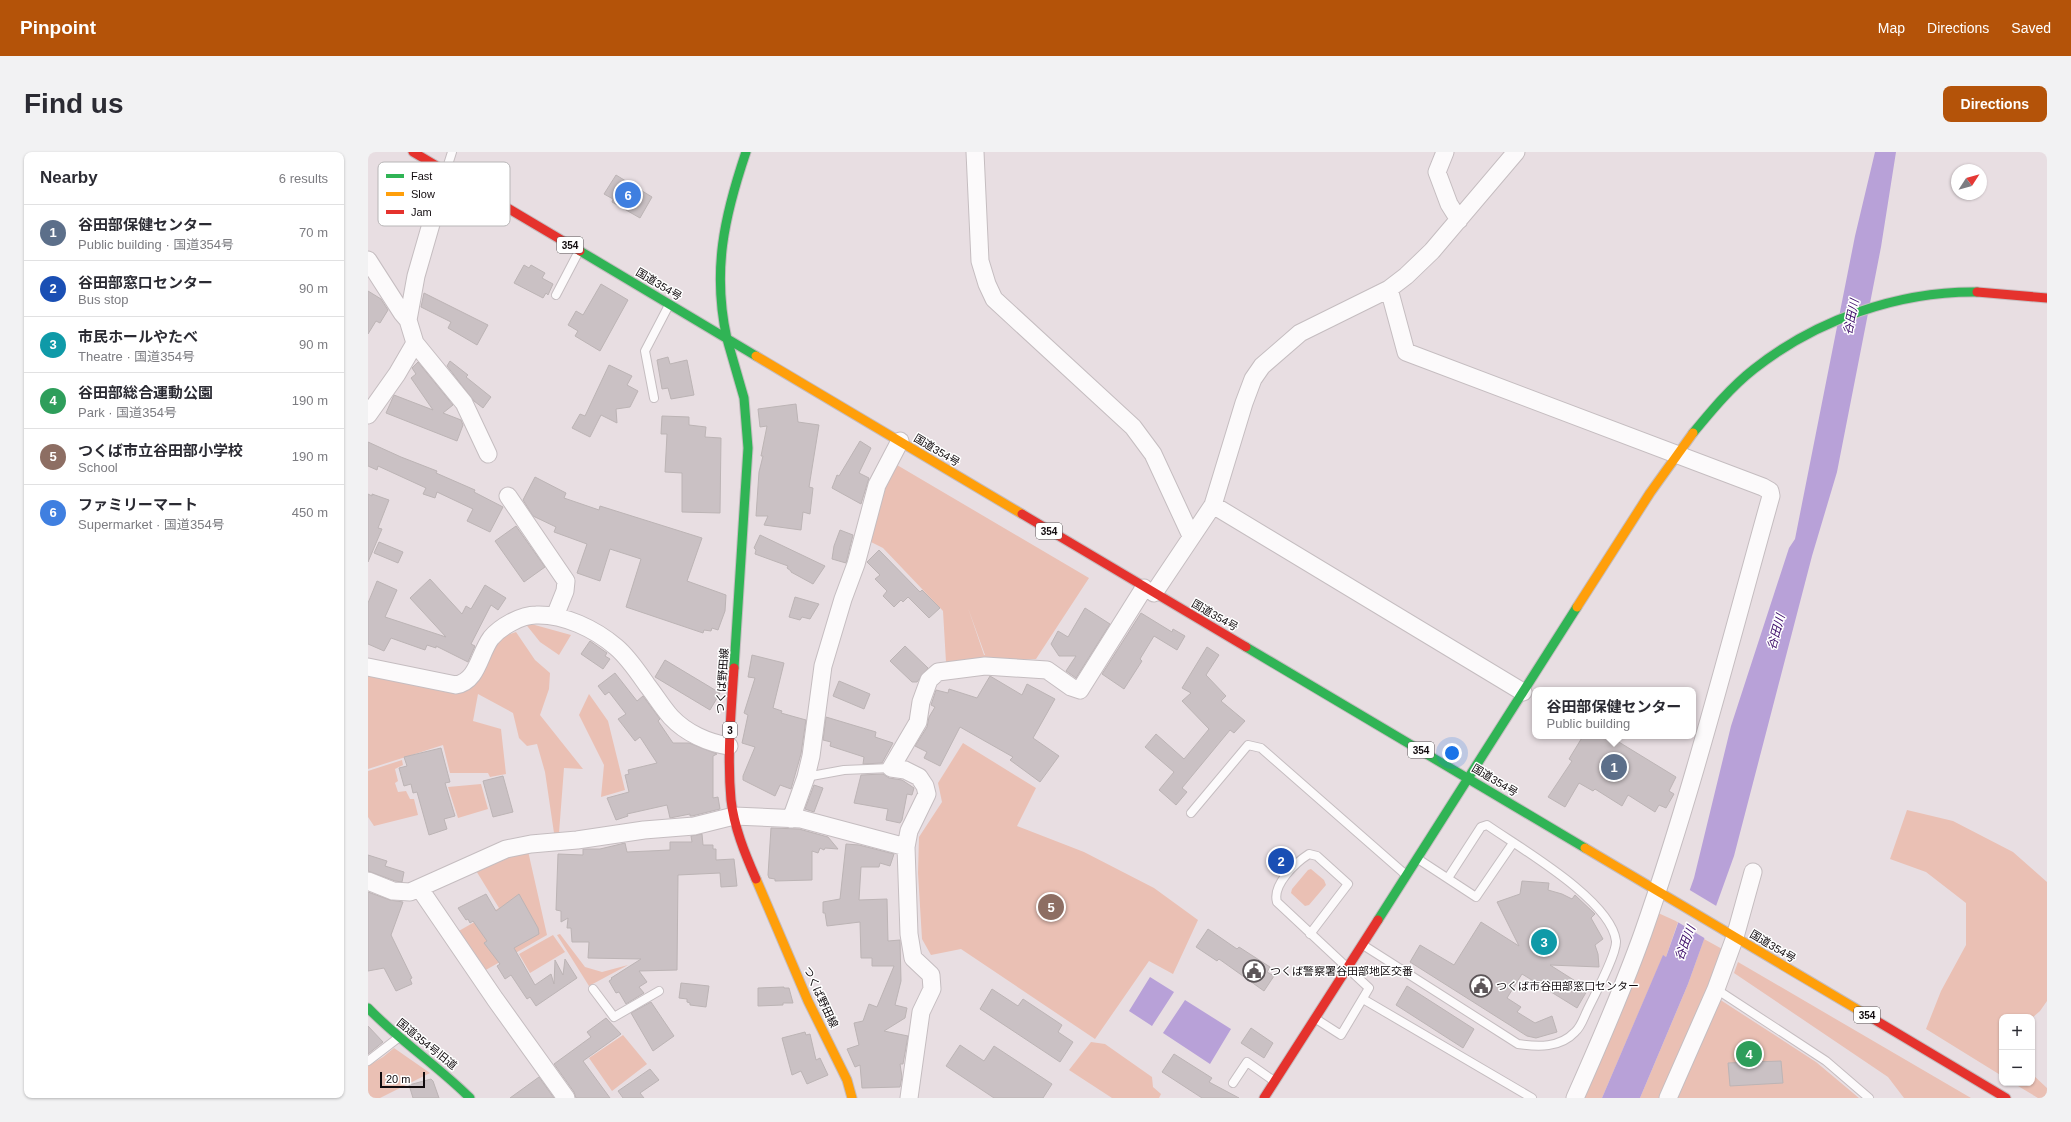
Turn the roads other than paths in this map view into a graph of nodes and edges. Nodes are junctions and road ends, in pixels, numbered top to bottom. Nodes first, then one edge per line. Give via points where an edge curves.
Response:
1 (413, 152) edge
2 (452, 152) edge
3 (746, 152) edge
4 (975, 152) edge
5 (1445, 152) edge
6 (1516, 152) edge
7 (430, 162) edge
8 (449, 162) edge
9 (510, 210) edge
10 (1459, 220) junction
11 (430, 226) edge
12 (579, 251) junction
13 (368, 260) edge
14 (1389, 290) junction
15 (556, 295) dead end
16 (2047, 298) edge
17 (669, 304) junction
18 (408, 320) junction
19 (727, 339) junction
20 (415, 343) junction
21 (654, 398) dead end
22 (368, 415) edge
23 (900, 441) junction
24 (488, 454) dead end
25 (1676, 455) junction
26 (508, 496) dead end
27 (1213, 505) junction
28 (1191, 536) junction
29 (1149, 591) junction
30 (555, 616) junction
31 (368, 667) edge
32 (1523, 692) junction
33 (729, 746) junction
34 (891, 768) junction
35 (806, 777) junction
36 (1469, 778) junction
37 (1191, 813) dead end
38 (734, 816) junction
39 (791, 819) junction
40 (1513, 843) junction
41 (906, 847) junction
42 (1418, 858) junction
43 (1753, 872) dead end
44 (1407, 876) junction
45 (1448, 878) junction
46 (368, 881) edge
47 (420, 889) junction
48 (1660, 893) junction
49 (1310, 934) junction
50 (1731, 935) junction
51 (1362, 944) junction
52 (1347, 969) junction
53 (594, 989) dead end
54 (1716, 989) junction
55 (659, 991) dead end
56 (1363, 999) junction
57 (368, 1008) edge
58 (1315, 1018) junction
59 (398, 1037) junction
60 (368, 1061) edge
61 (1275, 1081) junction
62 (1233, 1083) dead end
63 (470, 1098) edge
64 (566, 1098) edge
65 (852, 1098) edge
66 (909, 1098) edge
67 (1264, 1098) edge
68 (1532, 1098) edge
69 (1575, 1098) edge
70 (1668, 1098) edge
71 (1869, 1098) edge
72 (2006, 1098) edge

1 - 7 main road, 国道354号 / 354
2 - 8 lane
3 - 19 main road, つくば野田線 via 726,216 721,249 719,297
4 - 28 street via 980,261 994,300 1133,427 1152,454
5 - 10 street via 1437,172 1449,204
6 - 10 street
9 - 12 main road, 国道354号 / 354
10 - 14 street via 1432,251
11 - 18 street via 416,276
12 - 15 lane
12 - 17 main road, 国道354号 / 354
13 - 18 street
14 - 25 street via 1406,352
14 - 27 street via 1300,333 1262,366 1253,379 1244,402
16 - 25 main road via 1964,292 1891,303 1847,315 1773,355 1728,392 1693,431
17 - 19 main road, 国道354号 / 354
17 - 21 lane via 646,351
18 - 20 street
19 - 23 main road, 国道354号 / 354
19 - 33 main road, つくば野田線 / 3 via 744,398 748,448
20 - 22 street
20 - 24 street via 464,403
23 - 29 main road, 国道354号 / 354
23 - 35 street via 877,485 856,564 823,666
25 - 32 main road via 1630,522
25 - 48 street via 1763,486 1770,491 1771,496
26 - 30 street via 566,581 565,591
27 - 28 street
27 - 32 street
28 - 29 street
29 - 34 street via 1080,690 1070,687 1047,670 985,666 938,672 929,680 921,702 918,722
29 - 36 main road, 国道354号 / 354
30 - 31 street via 524,616 508,626 492,638 474,674 464,684 456,685
30 - 33 street via 596,632 617,648 670,716 690,733
32 - 36 main road
33 - 38 main road, つくば野田線 / 3 via 729,790
34 - 35 lane via 844,770
34 - 41 street via 905,770 919,777 927,794 909,832
35 - 39 street
36 - 42 main road
36 - 48 main road, 国道354号 / 354
37 - 44 lane via 1248,745 1261,748
38 - 39 street
38 - 47 street via 694,826 644,830 506,849
38 - 65 main road, つくば野田線 / 3 via 751,868 808,1000 847,1080
39 - 41 street via 801,819
40 - 45 lane via 1487,825 1481,827
40 - 45 lane via 1476,897
40 - 51 lane via 1594,902 1610,925 1616,942 1608,967 1576,1032 1554,1044 1538,1047 1518,1044
41 - 66 street via 909,934 913,958 931,975 932,989 921,1012
42 - 44 main road
42 - 45 lane
43 - 50 street
44 - 51 main road
46 - 47 street via 402,893
47 - 64 street
48 - 50 main road, 国道354号 / 354
48 - 69 street
49 - 49 lane via 1277,902 1275,894 1301,859 1309,854 1317,856 1348,884
49 - 52 lane
50 - 54 street
50 - 72 main road, 国道354号 / 354
51 - 52 main road
52 - 56 lane via 1369,988
52 - 58 main road
53 - 55 lane via 614,1017
54 - 70 street
54 - 71 lane via 1826,1061
56 - 58 lane via 1341,1035
56 - 68 lane
57 - 59 main road, 国道354号旧道
58 - 61 main road
59 - 60 lane
59 - 63 main road, 国道354号旧道 via 449,1077
61 - 62 lane via 1247,1062
61 - 67 main road

